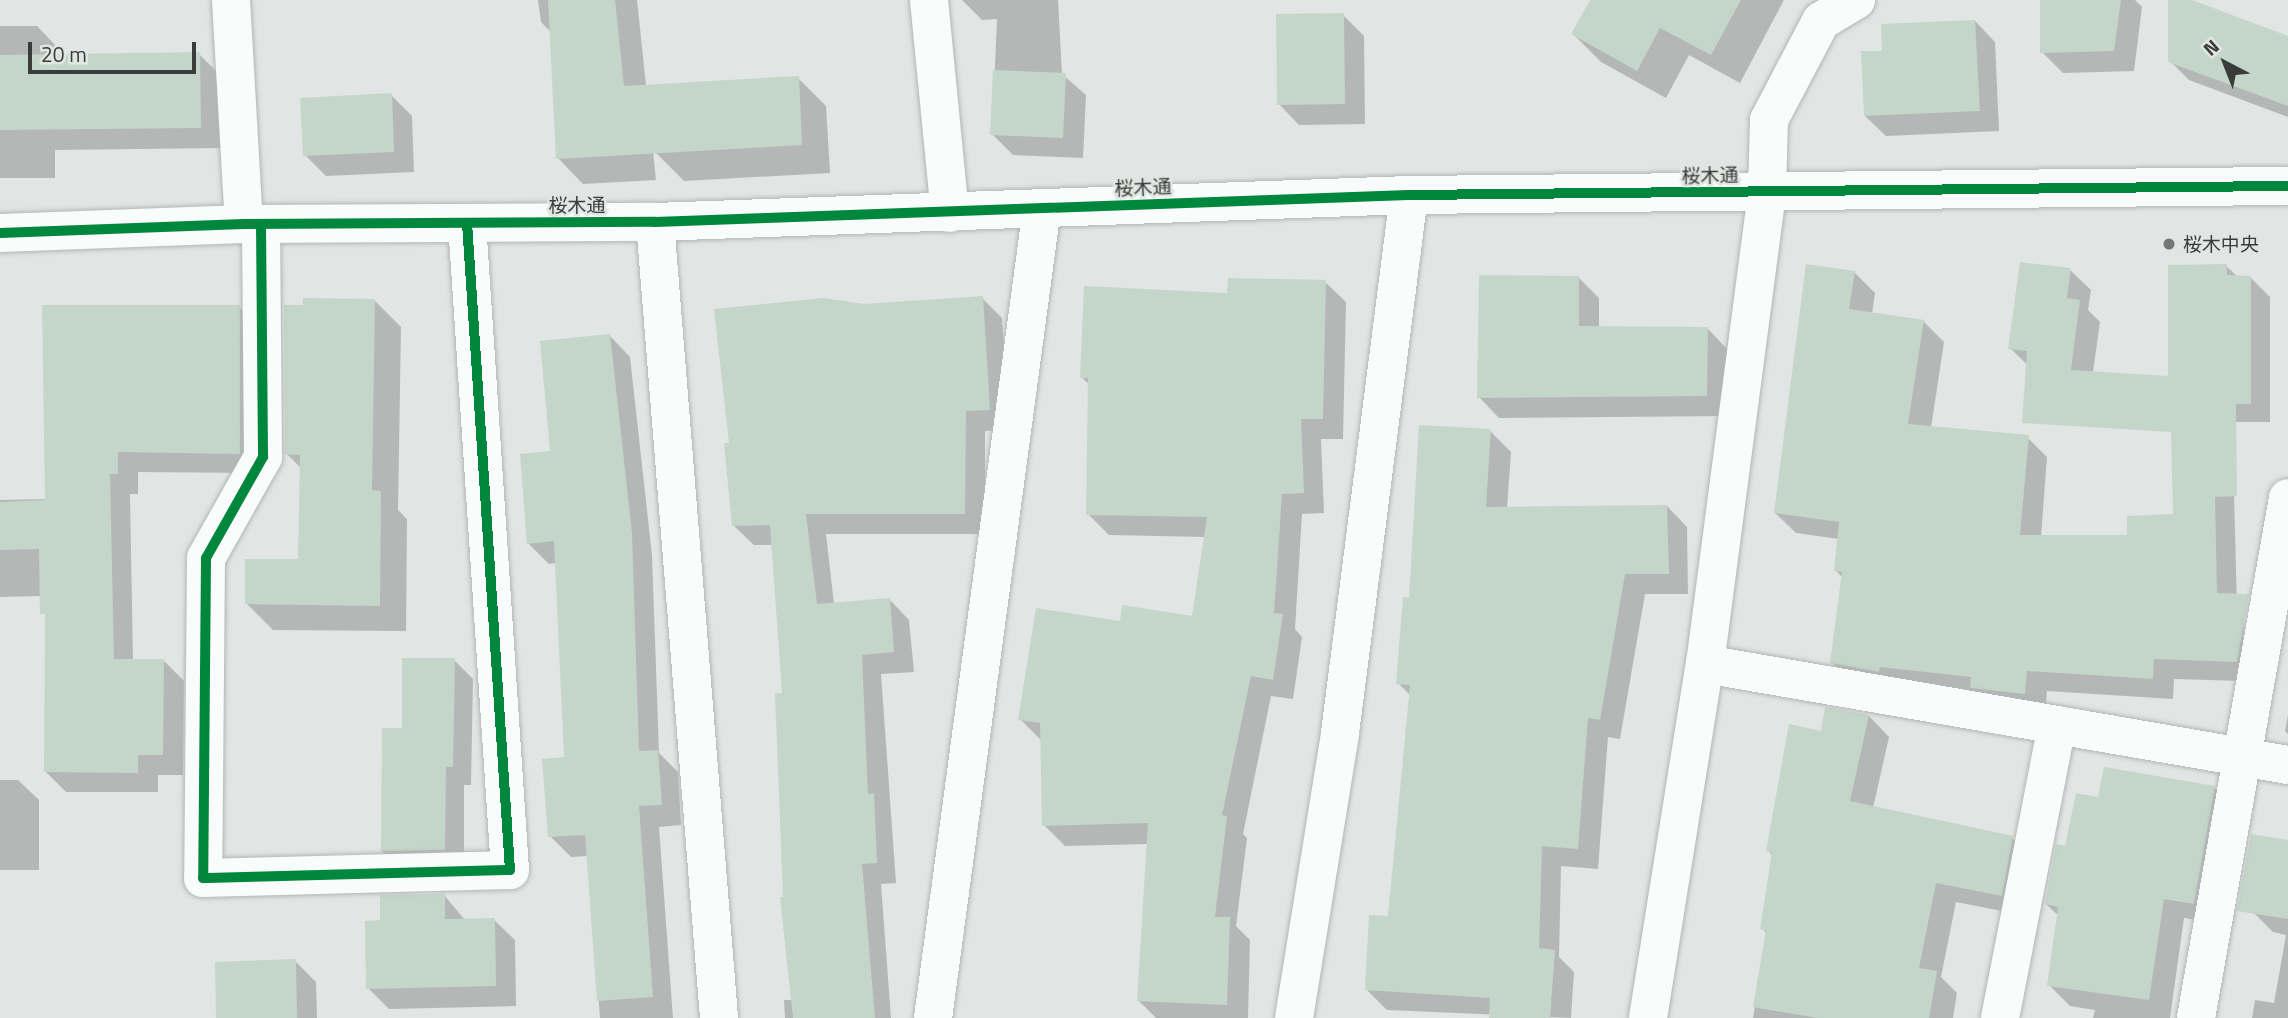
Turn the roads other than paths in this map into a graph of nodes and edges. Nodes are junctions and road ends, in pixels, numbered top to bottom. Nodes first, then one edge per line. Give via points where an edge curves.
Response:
1 (231, 0) edge
2 (929, 0) edge
3 (1856, 0) edge
4 (2288, 186) edge
5 (1767, 192) junction
6 (1409, 195) junction
7 (1042, 208) junction
8 (950, 214) junction
9 (655, 222) junction
10 (467, 223) junction
11 (253, 224) junction
12 (0, 233) edge
13 (2288, 498) edge
14 (1705, 664) junction
15 (2057, 726) junction
16 (2242, 758) junction
17 (2288, 765) edge
18 (719, 1018) edge
19 (933, 1018) edge
20 (1294, 1018) edge
21 (1648, 1018) edge
22 (2000, 1018) edge
23 (2196, 1018) edge

1 - 11 street
2 - 8 street
3 - 5 street via 1821,21 1769,120
4 - 5 street, 桜木通
5 - 6 street, 桜木通
5 - 14 street
6 - 7 street, 桜木通
6 - 20 street via 1340,733
7 - 8 street, 桜木通
7 - 19 street
8 - 9 street, 桜木通
9 - 10 street, 桜木通
9 - 18 street
10 - 11 street, 桜木通
10 - 11 street via 510,870 203,877 206,558 262,457
11 - 12 street, 桜木通
13 - 16 street
14 - 15 street
14 - 21 street
15 - 16 street
15 - 22 street
16 - 17 street
16 - 23 street

